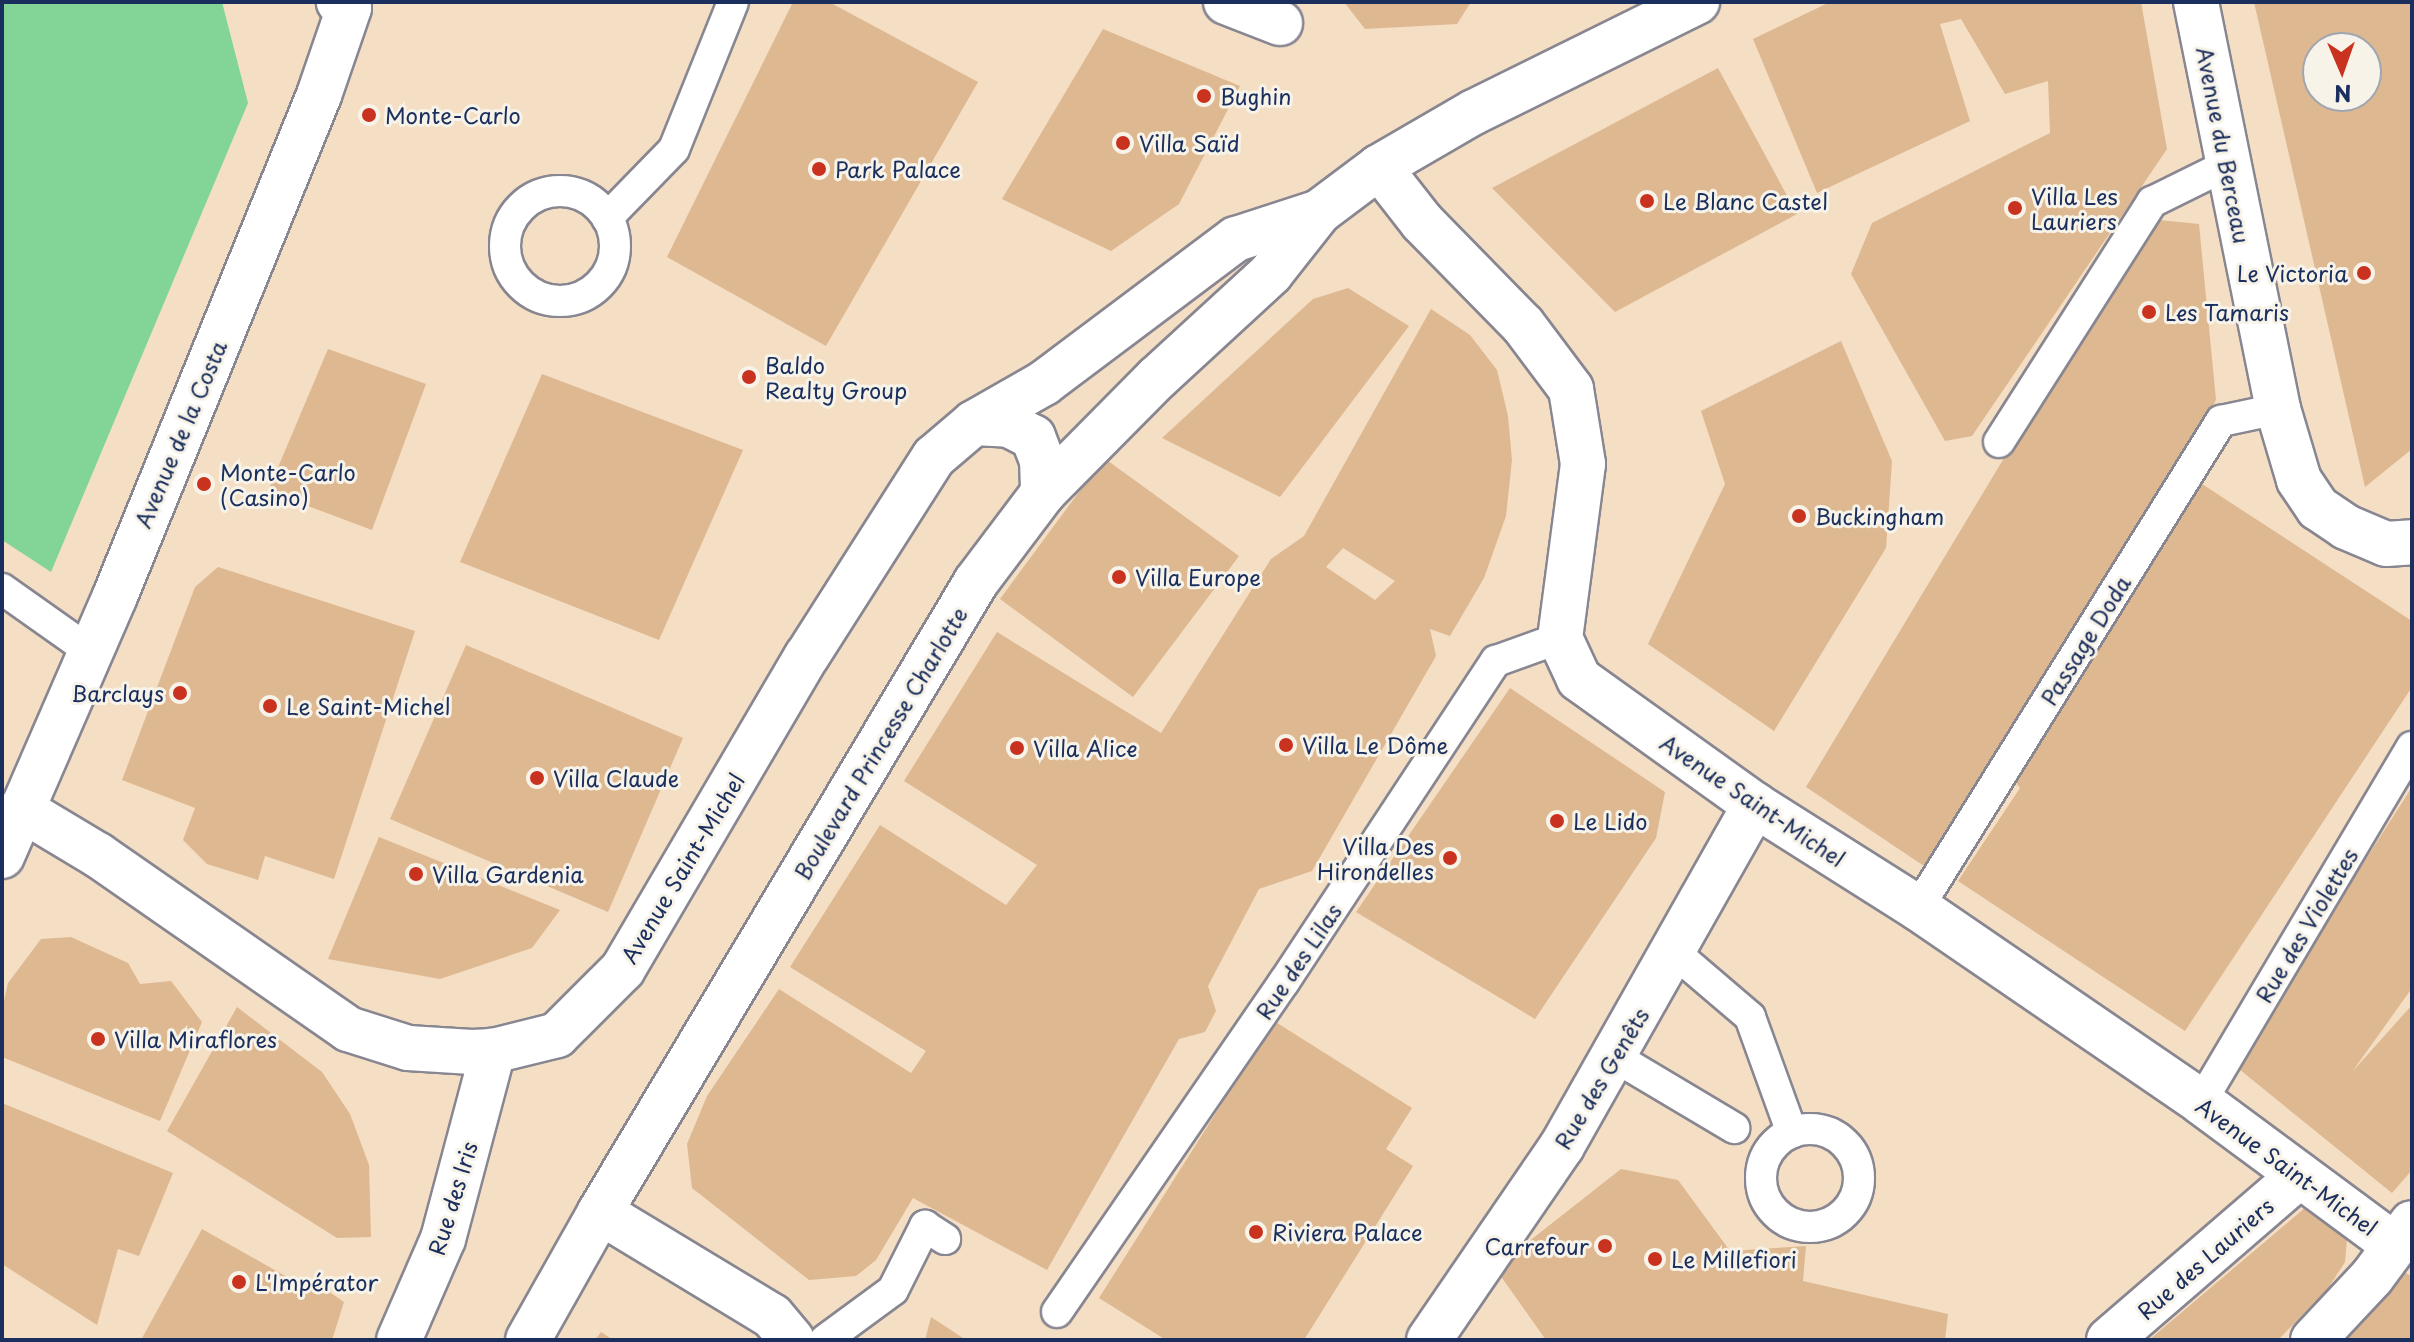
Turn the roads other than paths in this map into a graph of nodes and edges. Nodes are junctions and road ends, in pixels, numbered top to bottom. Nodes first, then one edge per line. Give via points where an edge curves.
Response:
1 (733, 2) edge
2 (1226, 2) edge
3 (1697, 2) edge
4 (2196, 2) edge
5 (350, 4) edge
6 (1280, 23) dead end
7 (2227, 165) junction
8 (1379, 167) junction
9 (1319, 212) junction
10 (607, 218) dead end
11 (2278, 409) junction
12 (974, 423) junction
13 (1999, 442) dead end
14 (934, 457) joint
15 (1043, 493) junction
16 (2412, 542) edge
17 (2, 589) edge
18 (1560, 638) junction
19 (88, 650) junction
20 (2412, 747) edge
21 (1755, 805) junction
22 (21, 809) junction
23 (2, 856) edge
24 (1918, 908) junction
25 (1674, 952) junction
26 (493, 1051) junction
27 (1615, 1057) junction
28 (2201, 1102) junction
29 (1734, 1128) dead end
30 (1792, 1133) dead end
31 (2300, 1175) junction
32 (600, 1212) junction
33 (945, 1239) dead end
34 (2406, 1242) edge
35 (1057, 1312) dead end
36 (399, 1340) edge
37 (528, 1340) edge
38 (792, 1340) edge
39 (825, 1340) edge
40 (1429, 1340) edge
41 (2109, 1340) edge
42 (2313, 1340) edge

1 - 10 lane via 674,149
2 - 6 main road
3 - 8 main road, Boulevard Princesse Charlotte via 1474,112
4 - 7 main road, Avenue du Berceau
5 - 19 main road, Avenue de la Costa via 313,110 115,596
7 - 11 main road, Avenue du Berceau
7 - 13 lane via 2152,202
8 - 9 main road, Boulevard Princesse Charlotte
8 - 18 main road via 1422,222 1523,325 1571,389 1583,464
9 - 12 main road, Boulevard Princesse Charlotte via 1236,239 1044,383
9 - 15 main road, Boulevard Princesse Charlotte via 1271,273
11 - 16 main road, Avenue du Berceau via 2299,480 2318,508 2386,544
11 - 24 lane, Passage Doda via 2221,421
12 - 14 main road, Boulevard Princesse Charlotte
12 - 15 main road via 1009,425 1033,437 1042,460
14 - 26 main road, Avenue Saint-Michel via 807,656 623,969 557,1035
15 - 32 main road, Boulevard Princesse Charlotte via 976,582
17 - 19 lane
18 - 21 main road, Avenue Saint-Michel via 1579,679
18 - 35 lane, Rue des Lilas via 1496,661
19 - 22 main road, Avenue de la Costa
20 - 28 lane, Rue des Violettes
21 - 24 main road, Avenue Saint-Michel
21 - 25 main road, Rue des Genêts
22 - 23 main road, Avenue de la Costa
22 - 26 main road, Avenue Saint-Michel via 98,855 348,1029 408,1048
24 - 28 main road, Avenue Saint-Michel
25 - 27 main road, Rue des Genêts
25 - 30 lane via 1750,1017
26 - 36 main road, Rue des Iris via 443,1239
27 - 29 lane
27 - 40 main road, Rue des Genêts via 1562,1146
28 - 31 main road, Avenue Saint-Michel
31 - 34 main road, Avenue Saint-Michel
31 - 41 main road, Rue des Lauriers
32 - 37 main road, Boulevard Princesse Charlotte
32 - 38 main road via 772,1316
33 - 39 lane via 925,1226 893,1290
34 - 42 main road

